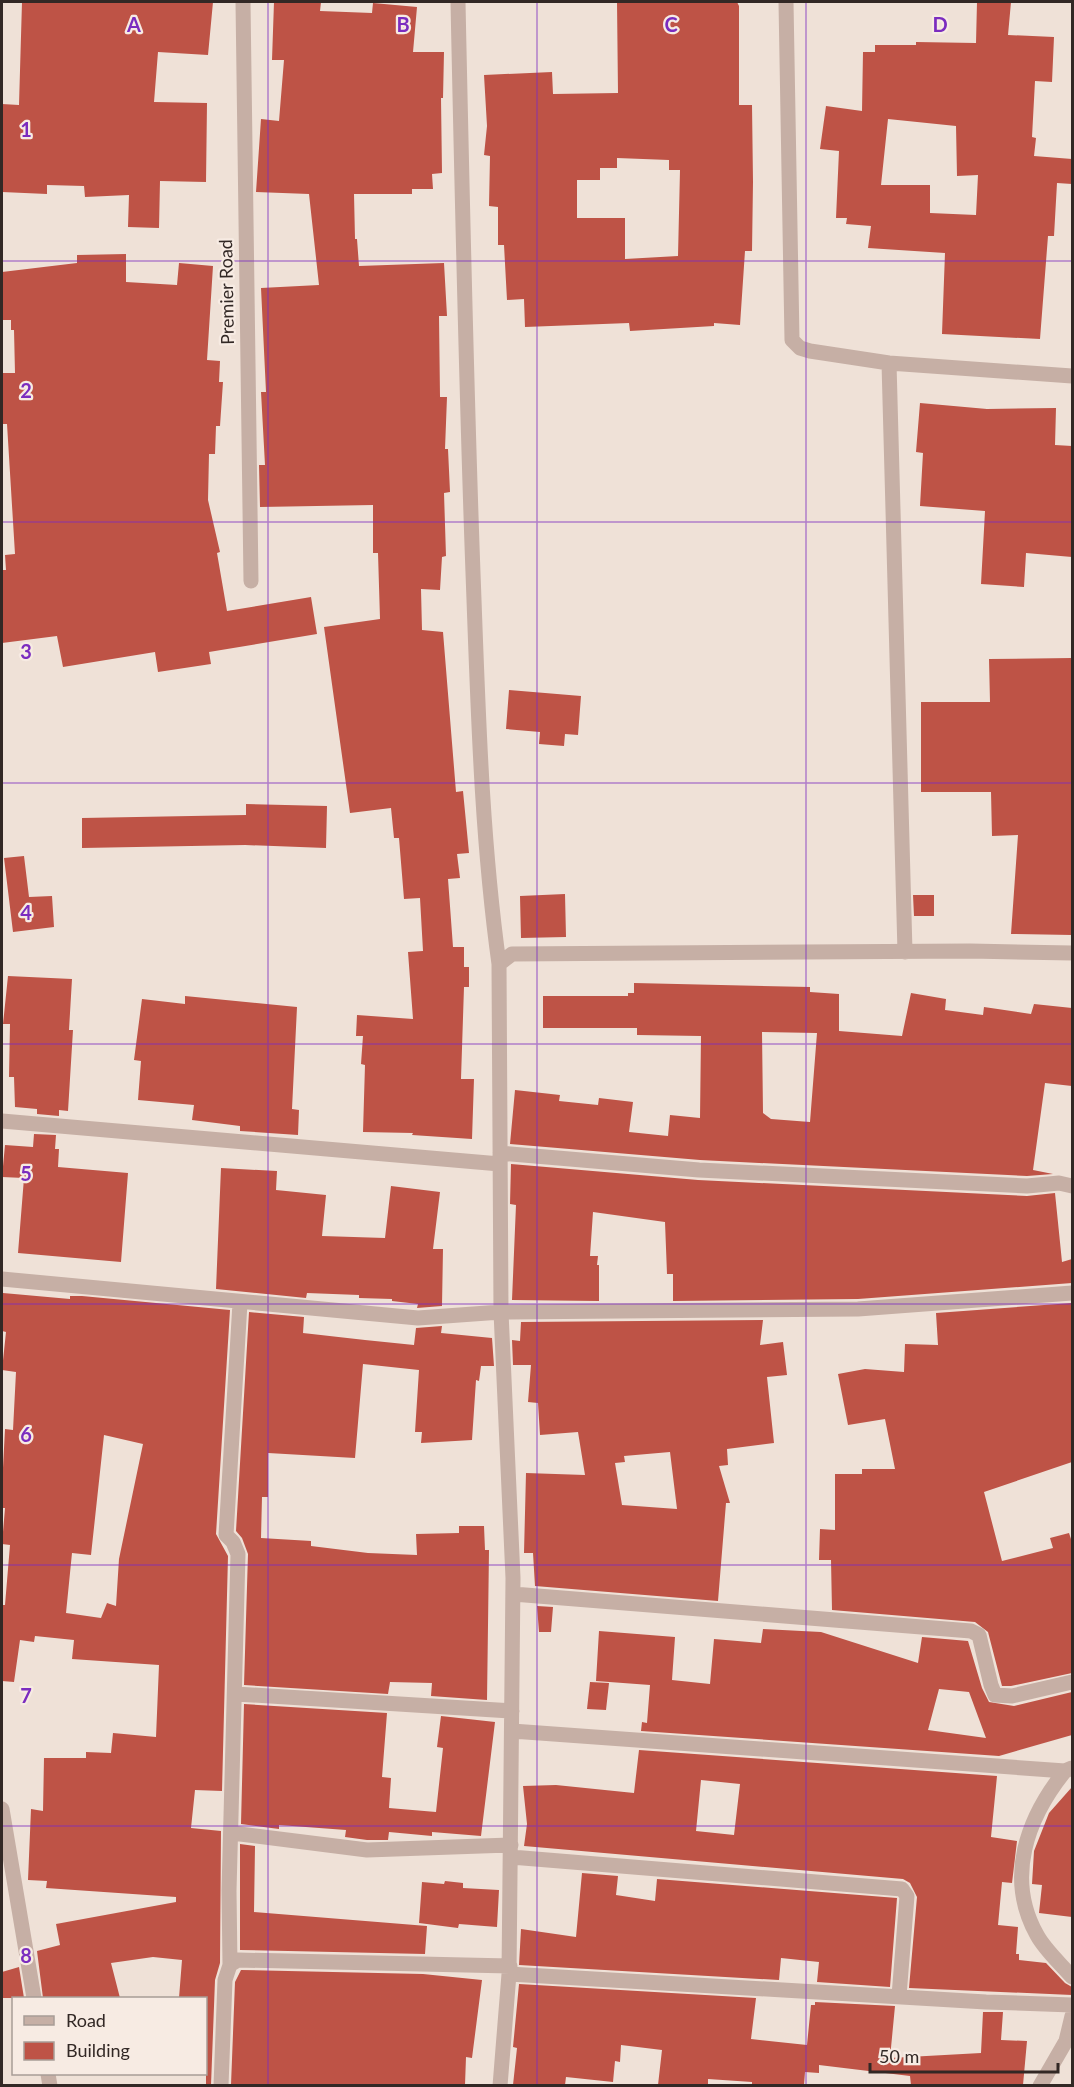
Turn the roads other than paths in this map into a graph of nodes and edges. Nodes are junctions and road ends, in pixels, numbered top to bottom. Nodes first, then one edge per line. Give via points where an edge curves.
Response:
1 (243, 2) edge
2 (458, 2) edge
3 (786, 2) edge
4 (889, 363) junction
5 (1072, 376) edge
6 (251, 581) dead end
7 (905, 952) junction
8 (1072, 953) edge
9 (499, 964) junction
10 (2, 1121) edge
11 (500, 1158) junction
12 (1072, 1186) edge
13 (2, 1279) edge
14 (1072, 1293) edge
15 (240, 1303) junction
16 (501, 1311) junction
17 (513, 1594) junction
18 (1072, 1682) edge
19 (236, 1694) junction
20 (512, 1711) junction
21 (512, 1731) junction
22 (1069, 1769) edge
23 (2, 1809) edge
24 (232, 1833) junction
25 (511, 1851) junction
26 (230, 1965) junction
27 (509, 1970) junction
28 (1072, 1977) edge
29 (899, 1996) junction
30 (34, 1997) edge
31 (1072, 2005) edge
32 (1072, 2016) edge
33 (221, 2085) edge
34 (500, 2085) edge
35 (1040, 2085) edge

1 - 6 street, Premier Road
2 - 9 street via 465,345 481,784 487,877
3 - 4 street via 792,340 810,351
4 - 5 street
4 - 7 street
7 - 8 street
7 - 9 street via 512,954
9 - 11 street
10 - 11 street
11 - 12 street
11 - 16 street
13 - 15 street
14 - 16 street via 858,1309
15 - 16 street via 418,1318
15 - 19 street via 226,1535 238,1554
16 - 17 street
17 - 18 street via 971,1631 979,1635 995,1695 1012,1696
17 - 20 street
19 - 20 street
19 - 24 street
20 - 21 street
21 - 22 street
21 - 25 street
22 - 28 street via 1036,1812 1025,1841 1021,1870 1022,1893 1037,1936
23 - 30 street
24 - 25 street via 367,1850
24 - 26 street
25 - 27 street
25 - 29 street via 902,1889 907,1896
26 - 27 street via 238,1960
26 - 33 street via 225,1980
27 - 29 street
27 - 34 street
29 - 31 street
32 - 35 street via 1066,2041

